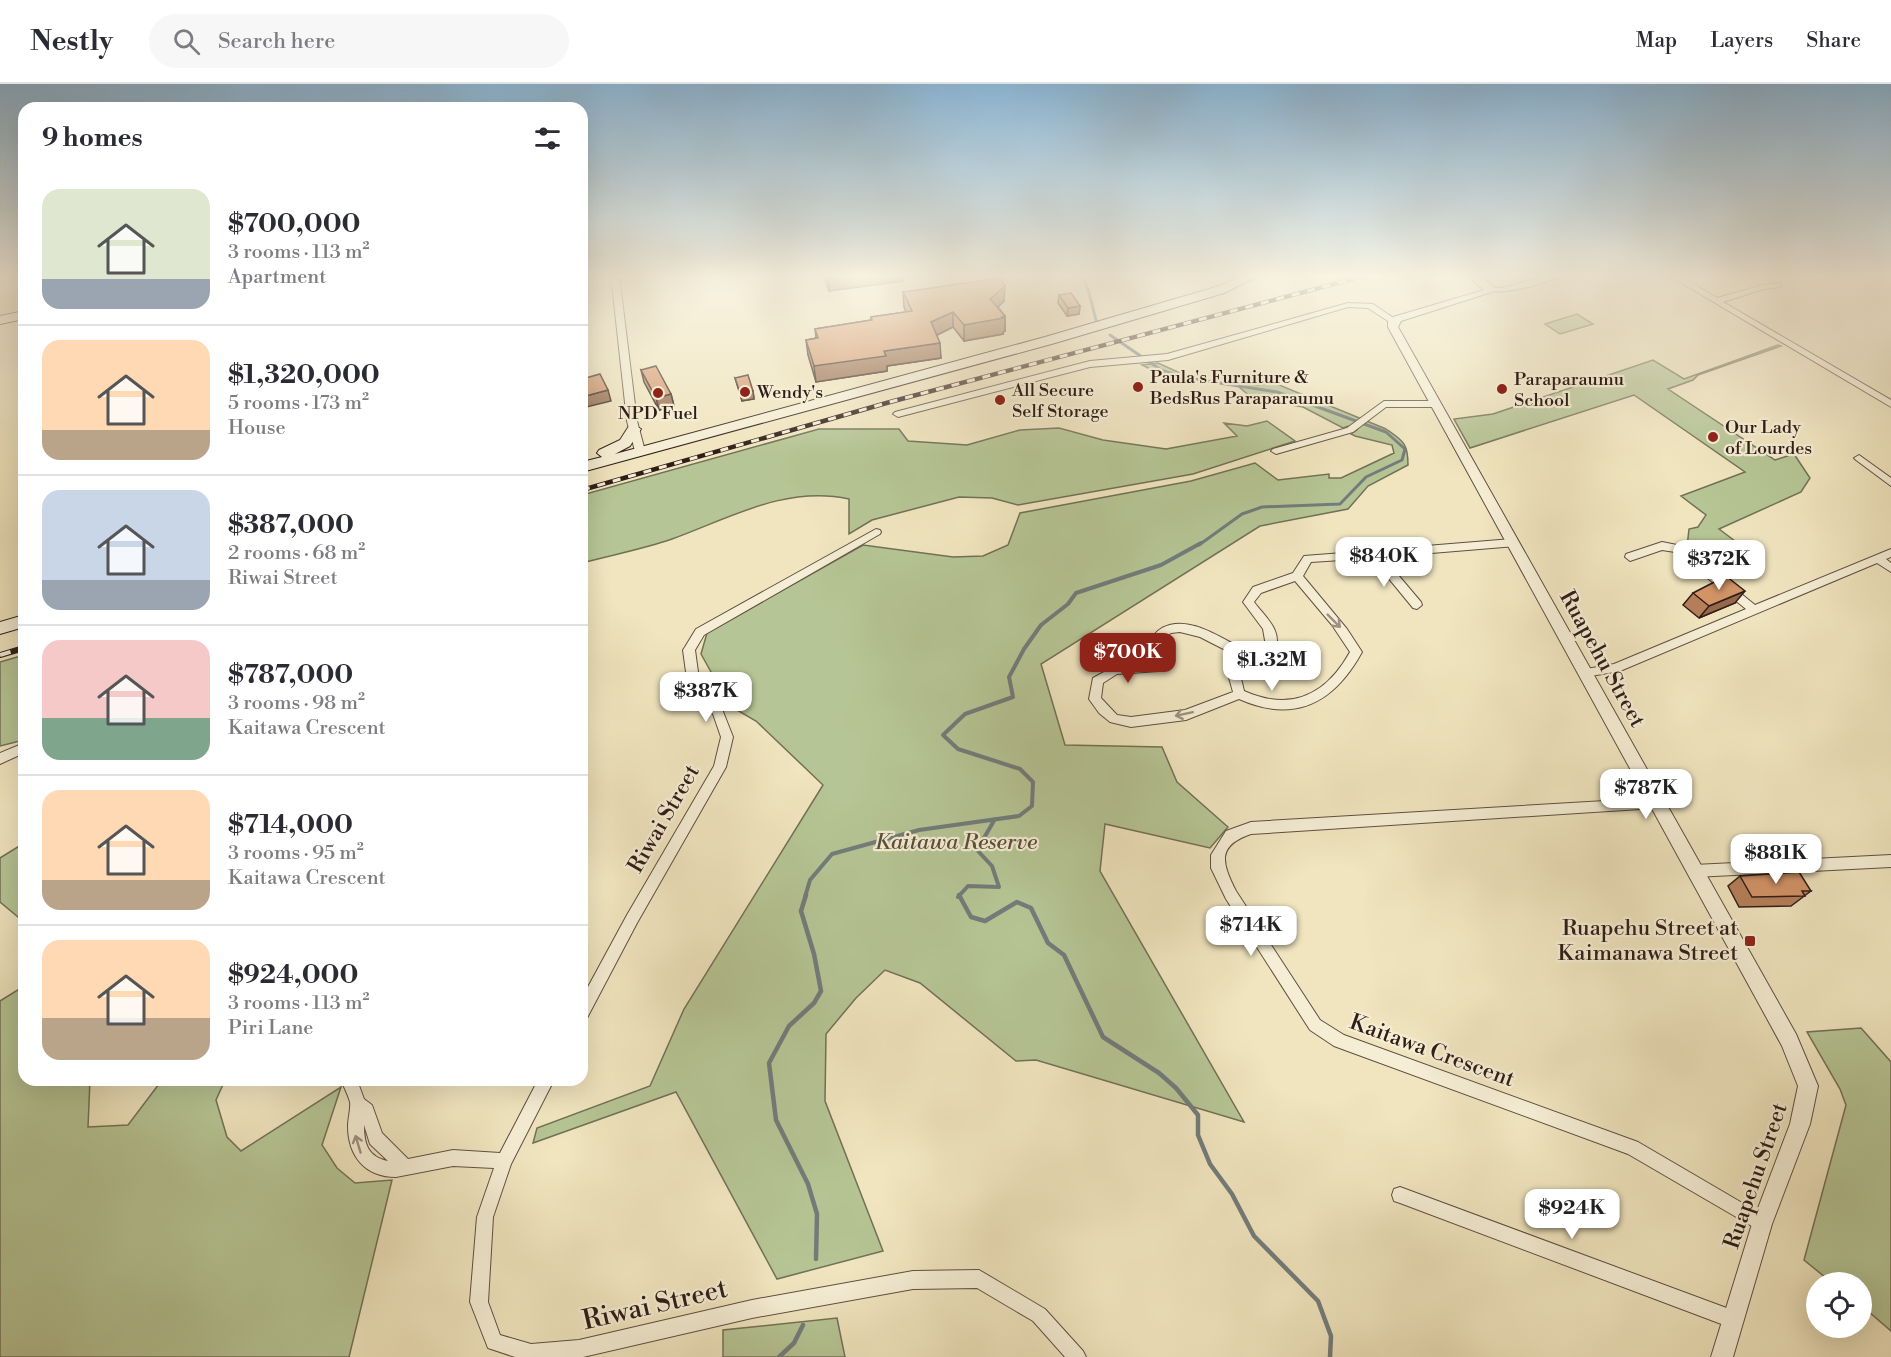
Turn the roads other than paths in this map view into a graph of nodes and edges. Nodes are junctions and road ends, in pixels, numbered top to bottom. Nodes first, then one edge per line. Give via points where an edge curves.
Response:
1 (622, 334) edge
2 (1072, 334) edge
3 (1246, 334) edge
4 (1397, 334) edge
5 (1773, 334) edge
6 (1434, 404) junction
7 (1891, 404) edge
8 (898, 414) dead end
9 (634, 429) junction
10 (640, 451) junction
11 (1276, 451) dead end
12 (588, 457) edge
13 (1859, 458) dead end
14 (588, 465) edge
15 (1891, 483) edge
16 (876, 532) dead end
17 (1512, 543) junction
18 (1373, 552) junction
19 (1891, 553) edge
20 (1630, 557) dead end
21 (1877, 558) junction
22 (1891, 568) edge
23 (1296, 576) junction
24 (1417, 605) dead end
25 (1754, 610) junction
26 (18, 623) edge
27 (0, 628) edge
28 (1250, 657) junction
29 (1585, 673) junction
30 (1239, 694) junction
31 (18, 751) edge
32 (0, 759) edge
33 (1656, 803) junction
34 (1891, 861) edge
35 (1694, 871) junction
36 (588, 1002) edge
37 (351, 1086) edge
38 (543, 1086) edge
39 (504, 1161) junction
40 (1400, 1195) dead end
41 (1762, 1224) junction
42 (1732, 1319) junction
43 (579, 1353) edge
44 (1077, 1357) edge
45 (1722, 1357) edge

1 - 9 street
2 - 10 main road
3 - 8 street via 1155,360 1079,366
4 - 6 street, Ruapehu Street
5 - 7 street
6 - 11 street via 1384,404 1353,428
6 - 17 street, Ruapehu Street
9 - 10 street
9 - 12 main road via 620,447
10 - 14 main road
13 - 15 street
16 - 36 street, Riwai Street via 700,632 688,650 692,672 718,712 727,737 720,766
17 - 18 street
17 - 29 street, Ruapehu Street
18 - 23 street via 1308,559
18 - 24 street
19 - 21 street
20 - 25 street via 1662,546 1678,549
21 - 22 street
21 - 25 street
23 - 28 street via 1257,590 1248,602 1268,624 1274,638 1271,648
23 -> 30 street via 1346,632 1356,652 1348,671 1302,704 1283,708 1264,705
25 - 29 street via 1616,668
26 - 27 main road
28 - 30 street via 1234,674
30 -> 28 street via 1186,715 1131,722 1114,719 1095,699 1097,681 1115,670 1154,668 1160,656 1158,636 1165,629 1182,626
29 - 33 street, Ruapehu Street
31 - 32 street
33 - 35 street, Ruapehu Street
33 - 41 street, Kaitawa Crescent via 1251,828 1231,835 1218,855 1218,868 1231,896 1316,1025 1339,1041 1632,1148
34 - 35 street
35 - 41 street, Ruapehu Street via 1789,1040 1808,1086 1800,1124
37 - 39 street via 358,1104 356,1142 372,1165 389,1169 453,1158
38 - 39 street, Riwai Street
39 - 43 street, Riwai Street via 485,1216 479,1302 485,1322 494,1342 531,1353
40 - 42 street
41 - 42 street, Ruapehu Street
42 - 45 street, Ruapehu Street
43 - 44 street, Riwai Street via 752,1309 913,1280 979,1279 1039,1315

